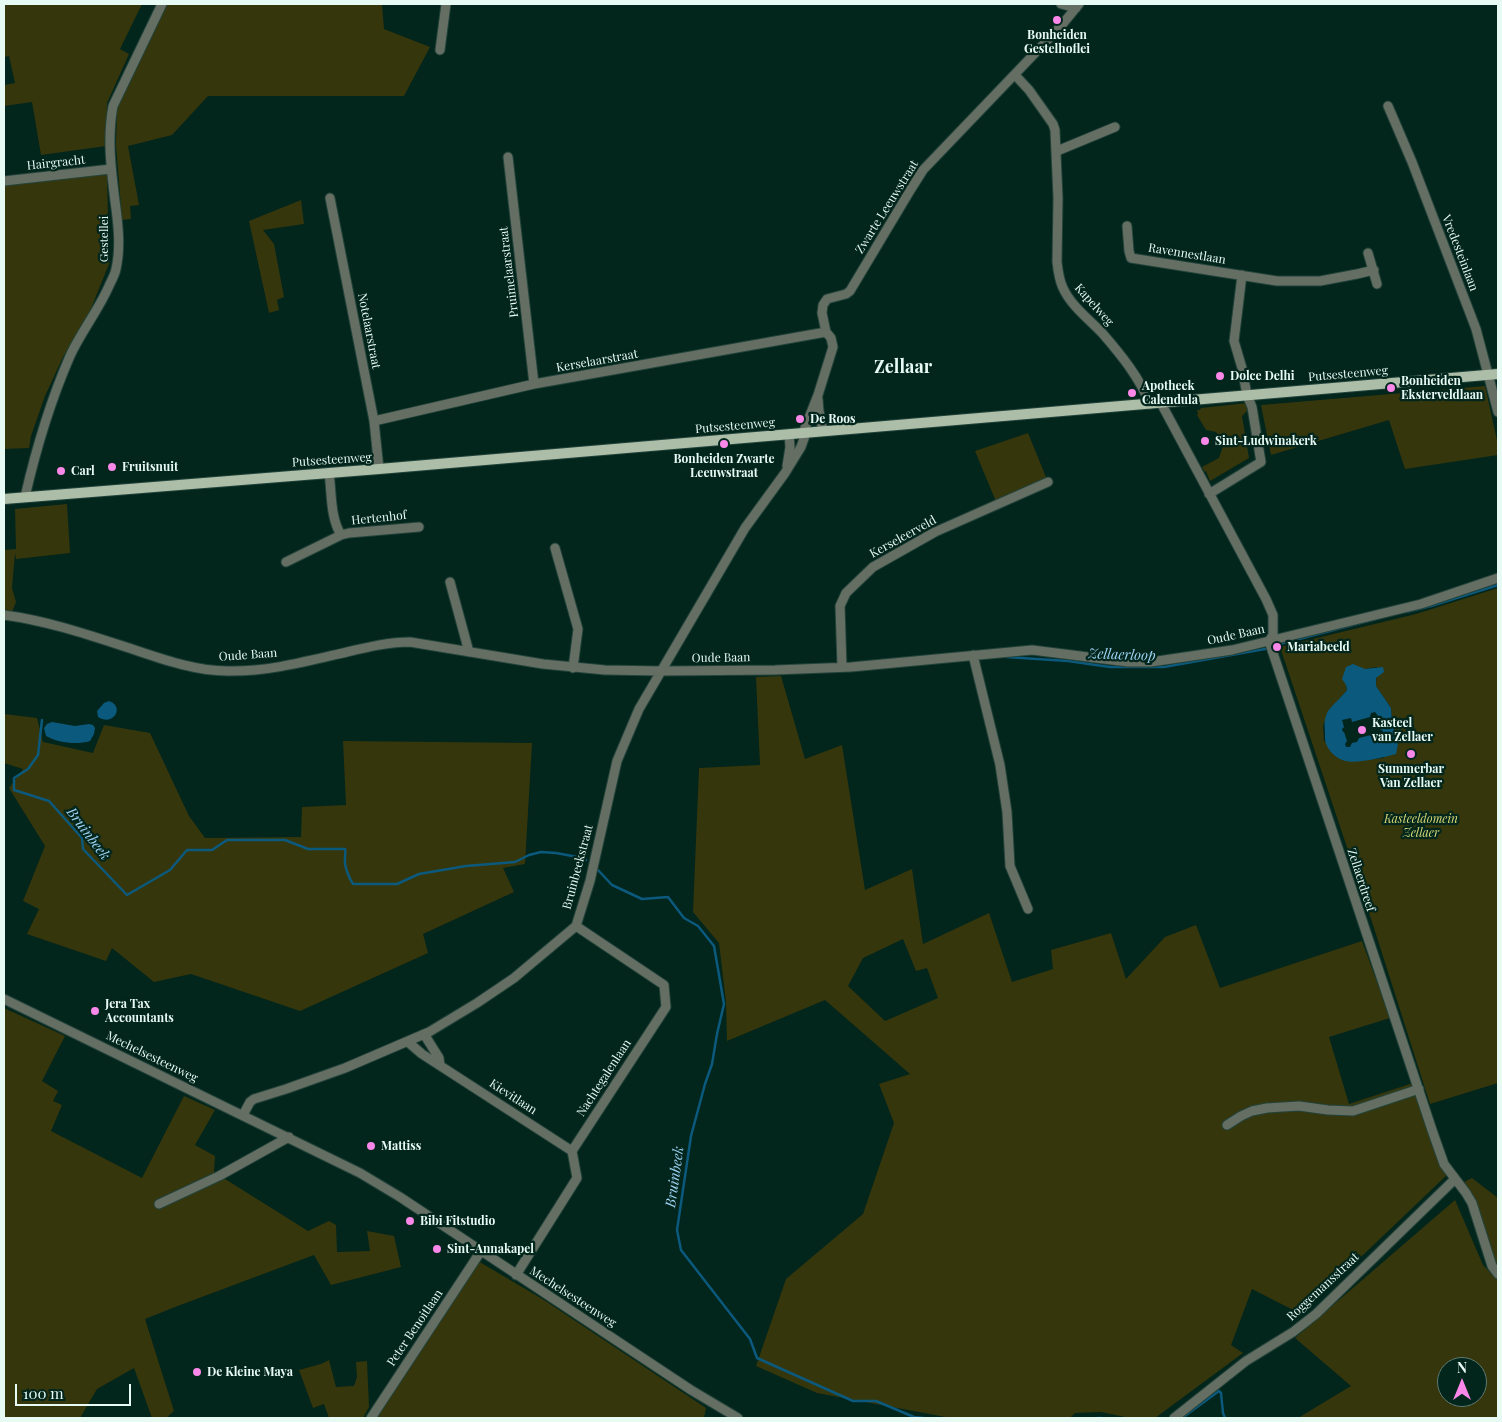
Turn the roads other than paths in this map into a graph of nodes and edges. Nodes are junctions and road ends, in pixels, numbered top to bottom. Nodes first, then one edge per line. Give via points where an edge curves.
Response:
1 (162, 4) edge
2 (446, 4) edge
3 (1061, 4) edge
4 (1078, 6) edge
5 (440, 50) dead end
6 (1015, 75) junction
7 (1388, 106) dead end
8 (1115, 127) dead end
9 (1057, 151) junction
10 (508, 157) dead end
11 (112, 169) junction
12 (4, 181) edge
13 (330, 198) dead end
14 (1127, 226) dead end
15 (1368, 253) dead end
16 (1374, 270) junction
17 (1242, 275) junction
18 (1377, 284) dead end
19 (826, 332) junction
20 (1493, 374) edge
21 (534, 384) junction
22 (818, 395) junction
23 (1247, 395) junction
24 (1161, 403) junction
25 (1150, 404) junction
26 (1498, 412) edge
27 (374, 421) junction
28 (823, 431) junction
29 (804, 433) junction
30 (789, 434) junction
31 (380, 469) junction
32 (330, 473) junction
33 (785, 473) junction
34 (1048, 482) dead end
35 (1209, 494) junction
36 (24, 497) junction
37 (4, 499) edge
38 (419, 527) dead end
39 (341, 535) junction
40 (555, 548) dead end
41 (286, 562) dead end
42 (1498, 578) edge
43 (450, 582) dead end
44 (4, 615) edge
45 (1269, 641) junction
46 (470, 652) junction
47 (973, 655) junction
48 (842, 667) junction
49 (573, 668) junction
50 (662, 671) junction
51 (1028, 909) dead end
52 (576, 926) junction
53 (4, 999) edge
54 (424, 1034) junction
55 (408, 1042) junction
56 (440, 1065) junction
57 (1419, 1089) junction
58 (243, 1115) junction
59 (1227, 1125) dead end
60 (289, 1137) junction
61 (572, 1151) junction
62 (1455, 1180) junction
63 (159, 1204) dead end
64 (481, 1251) junction
65 (1498, 1274) edge
66 (516, 1275) junction
67 (723, 1414) edge
68 (371, 1418) edge
69 (738, 1418) edge
70 (1174, 1418) edge

1 - 11 street, Gestellei via 113,106 110,133
2 - 5 street
3 - 4 street
4 - 6 street, Zwarte Leeuwstraat
6 - 9 street, Kapelweg via 1053,124
6 - 19 street, Zwarte Leeuwstraat via 923,170 850,291 827,299 822,305
7 - 20 street, Vredesteinlaan
8 - 9 street
9 - 25 street, Kapelweg via 1057,262 1060,280 1067,296 1128,362
10 - 21 street, Pruimelaarstraat
11 - 12 street, Hairgracht
11 - 36 street, Gestellei via 119,247 116,270 71,355 46,415
13 - 27 street, Notelaarstraat
14 - 17 street, Ravennestlaan via 1131,258
15 - 16 street
16 - 17 street, Ravennestlaan via 1320,281 1277,281
16 - 18 street
17 - 23 street via 1234,341
19 - 21 street, Kerselaarstraat
19 - 22 street, Zwarte Leeuwstraat via 833,347
20 - 23 main road, Putsesteenweg
20 - 26 street, Vredesteinlaan
21 - 27 street, Kerselaarstraat
22 - 28 street, Zwarte Leeuwstraat
22 - 29 street, Zwarte Leeuwstraat
23 - 24 main road, Putsesteenweg
23 - 35 street via 1261,462
24 - 25 main road, Putsesteenweg
24 - 35 street, Zellaerdreef
25 - 28 main road, Putsesteenweg
27 - 31 street, Notelaarstraat
28 - 29 main road, Putsesteenweg
29 - 30 main road, Putsesteenweg
29 - 33 street, Bruinbeekstraat via 801,447
30 - 31 main road, Putsesteenweg
30 - 33 street, Bruinbeekstraat
31 - 32 main road, Putsesteenweg
32 - 36 main road, Putsesteenweg
32 - 39 street, Hertenhof via 333,514
33 - 50 street, Bruinbeekstraat via 745,528
34 - 48 street, Kerseleerveld via 944,528 873,567 846,593 840,606
35 - 45 street, Zellaerdreef via 1272,615 1273,636
36 - 37 main road, Putsesteenweg
38 - 39 street, Hertenhof
39 - 41 street, Hertenhof
40 - 49 street via 578,629
42 - 45 street, Oude Baan via 1421,604
43 - 46 street
44 - 46 street, Oude Baan via 65,628 173,662 217,671 299,663 400,642
45 - 47 street, Oude Baan via 1151,662 1032,650
45 - 57 street, Zellaerdreef
46 - 49 street, Oude Baan
47 - 48 street, Oude Baan
47 - 51 street via 1000,765 1010,866
48 - 50 street, Oude Baan
49 - 50 street, Oude Baan
50 - 52 street, Bruinbeekstraat via 639,709 617,761 590,882
52 - 54 street, Bruinbeekstraat via 514,978 477,1004
52 - 61 street, Nachtegalenlaan via 664,985 666,1007
53 - 58 street, Mechelsesteenweg
54 - 55 street, Bruinbeekstraat
54 - 56 street
55 - 56 street, Kievitlaan
55 - 58 street, Bruinbeekstraat via 345,1068 254,1098
56 - 61 street, Kievitlaan
57 - 59 street via 1353,1111 1300,1106 1267,1108 1240,1116
57 - 62 street, Zellaerdreef via 1444,1164
58 - 60 street, Mechelsesteenweg
60 - 63 street via 219,1176
60 - 64 street, Mechelsesteenweg via 360,1173
61 - 66 street via 577,1178
62 - 65 street, Zellaerdreef via 1472,1203 1492,1266
62 - 70 street, Roggemansstraat via 1316,1314 1246,1361
64 - 66 street, Mechelsesteenweg
64 - 68 street, Peter Benoitlaan
66 - 67 street, Mechelsesteenweg
67 - 69 street, Mechelsesteenweg

